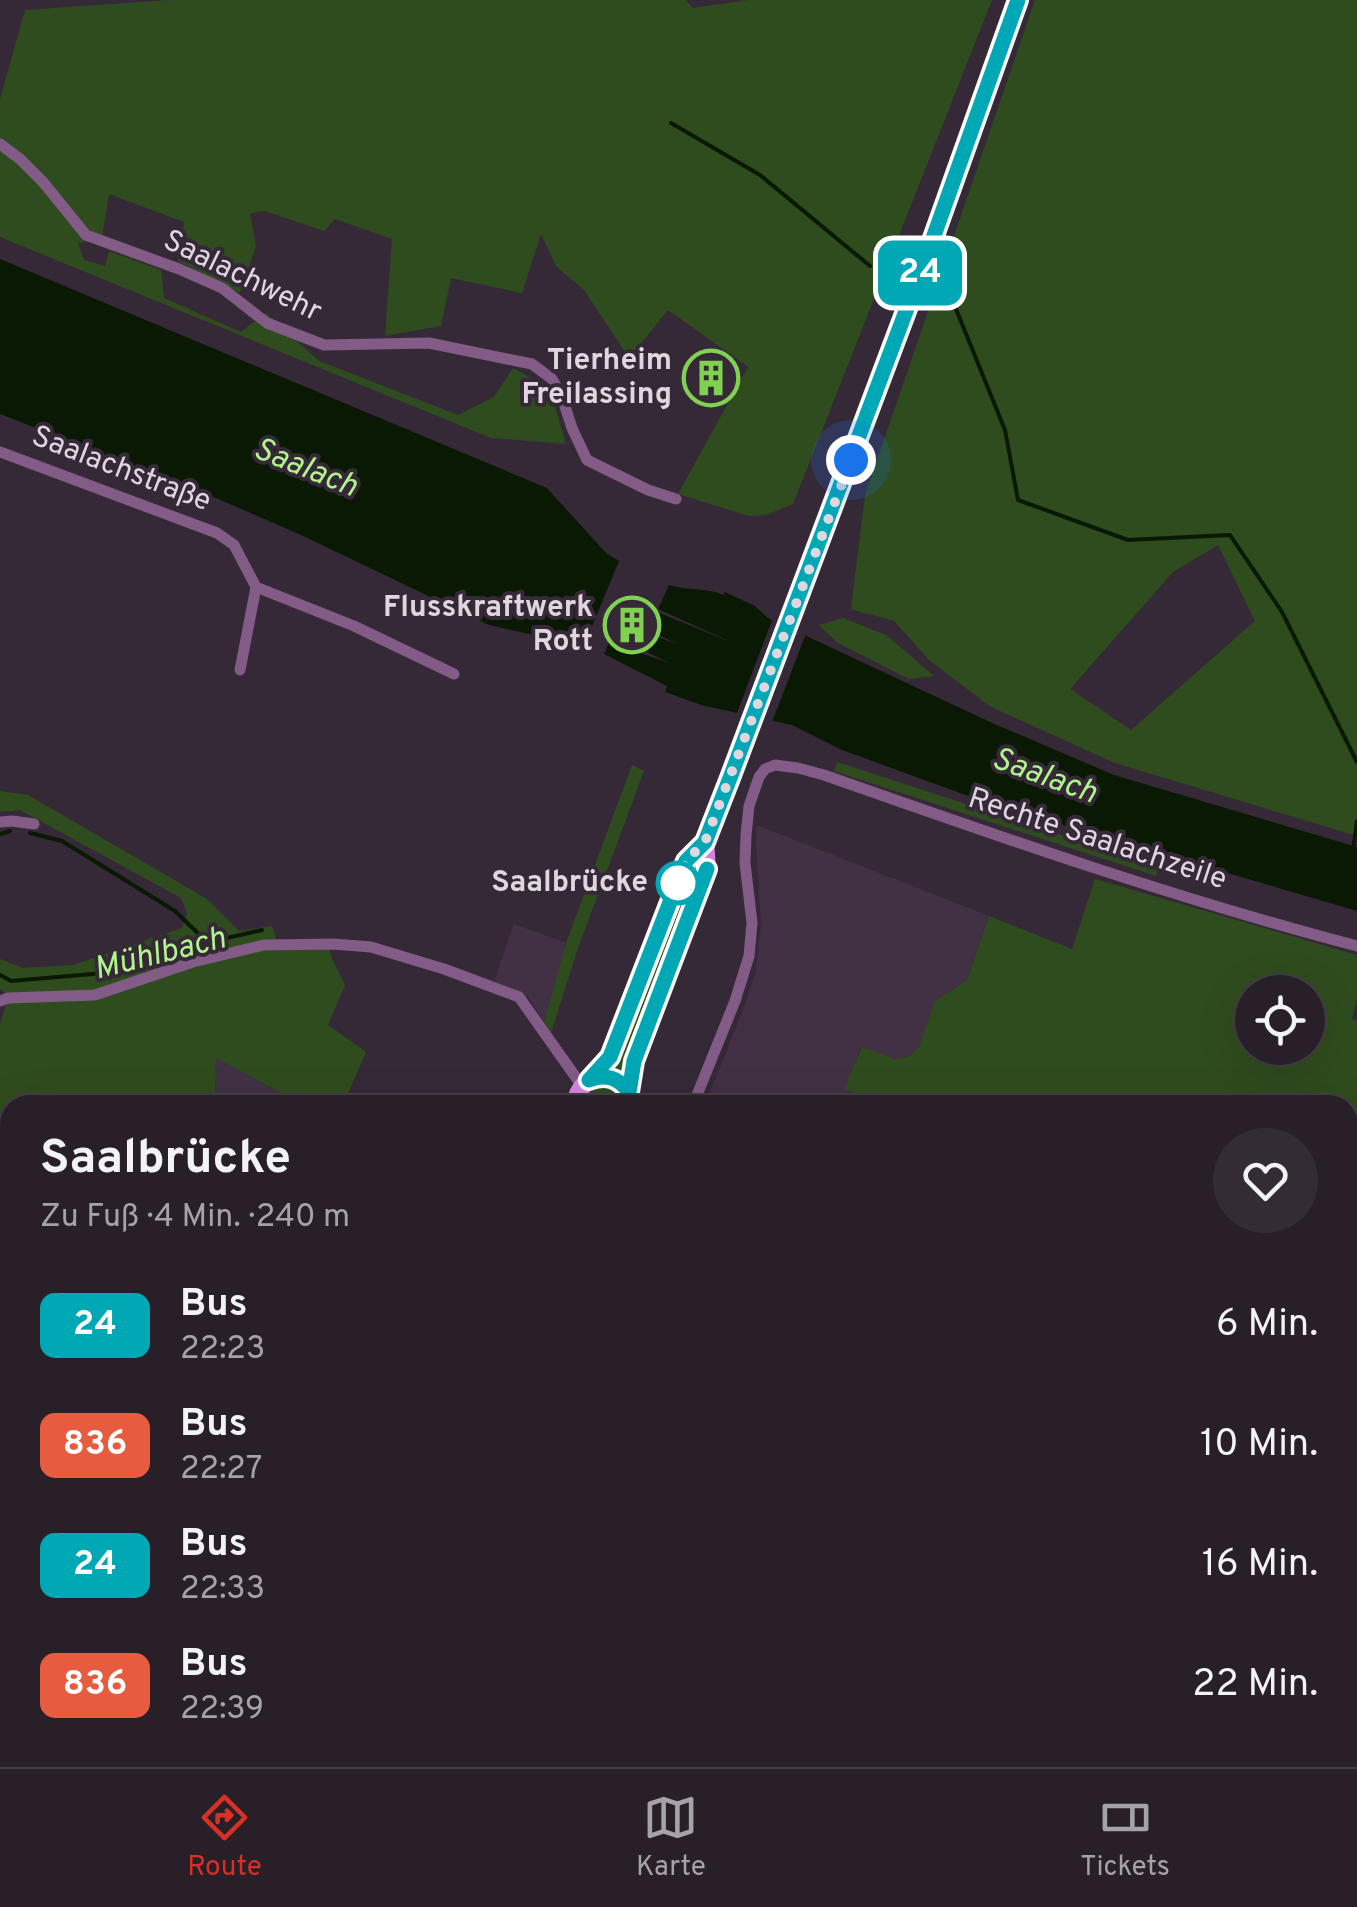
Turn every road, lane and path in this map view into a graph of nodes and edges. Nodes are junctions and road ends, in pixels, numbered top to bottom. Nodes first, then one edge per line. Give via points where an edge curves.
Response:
1 (1018, 0) edge
2 (0, 144) edge
3 (0, 452) edge
4 (676, 500) dead end
5 (256, 586) junction
6 (240, 670) dead end
7 (454, 674) dead end
8 (0, 822) edge
9 (34, 824) dead end
10 (705, 842) junction
11 (1357, 946) edge
12 (0, 1001) edge
13 (586, 1083) junction
14 (577, 1095) edge
15 (628, 1095) edge
16 (630, 1095) edge
17 (697, 1095) edge

1 - 10 main road
2 - 4 street, Saalachwehr via 43,182 86,235 222,288 267,322 324,345 429,343 532,364 552,378 588,460
3 - 5 street, Saalachstraße via 218,533 234,545
5 - 6 street
5 - 7 street
8 - 9 street
10 - 13 main road via 686,861 610,1057
10 - 16 main road via 707,869 634,1061
11 - 17 street, Rechte Saalachzeile via 1047,853 824,775 775,765 759,777 749,806 749,956
12 - 13 street via 95,996 264,945 371,947 519,997
13 - 14 main road
13 - 15 main road via 607,1076

